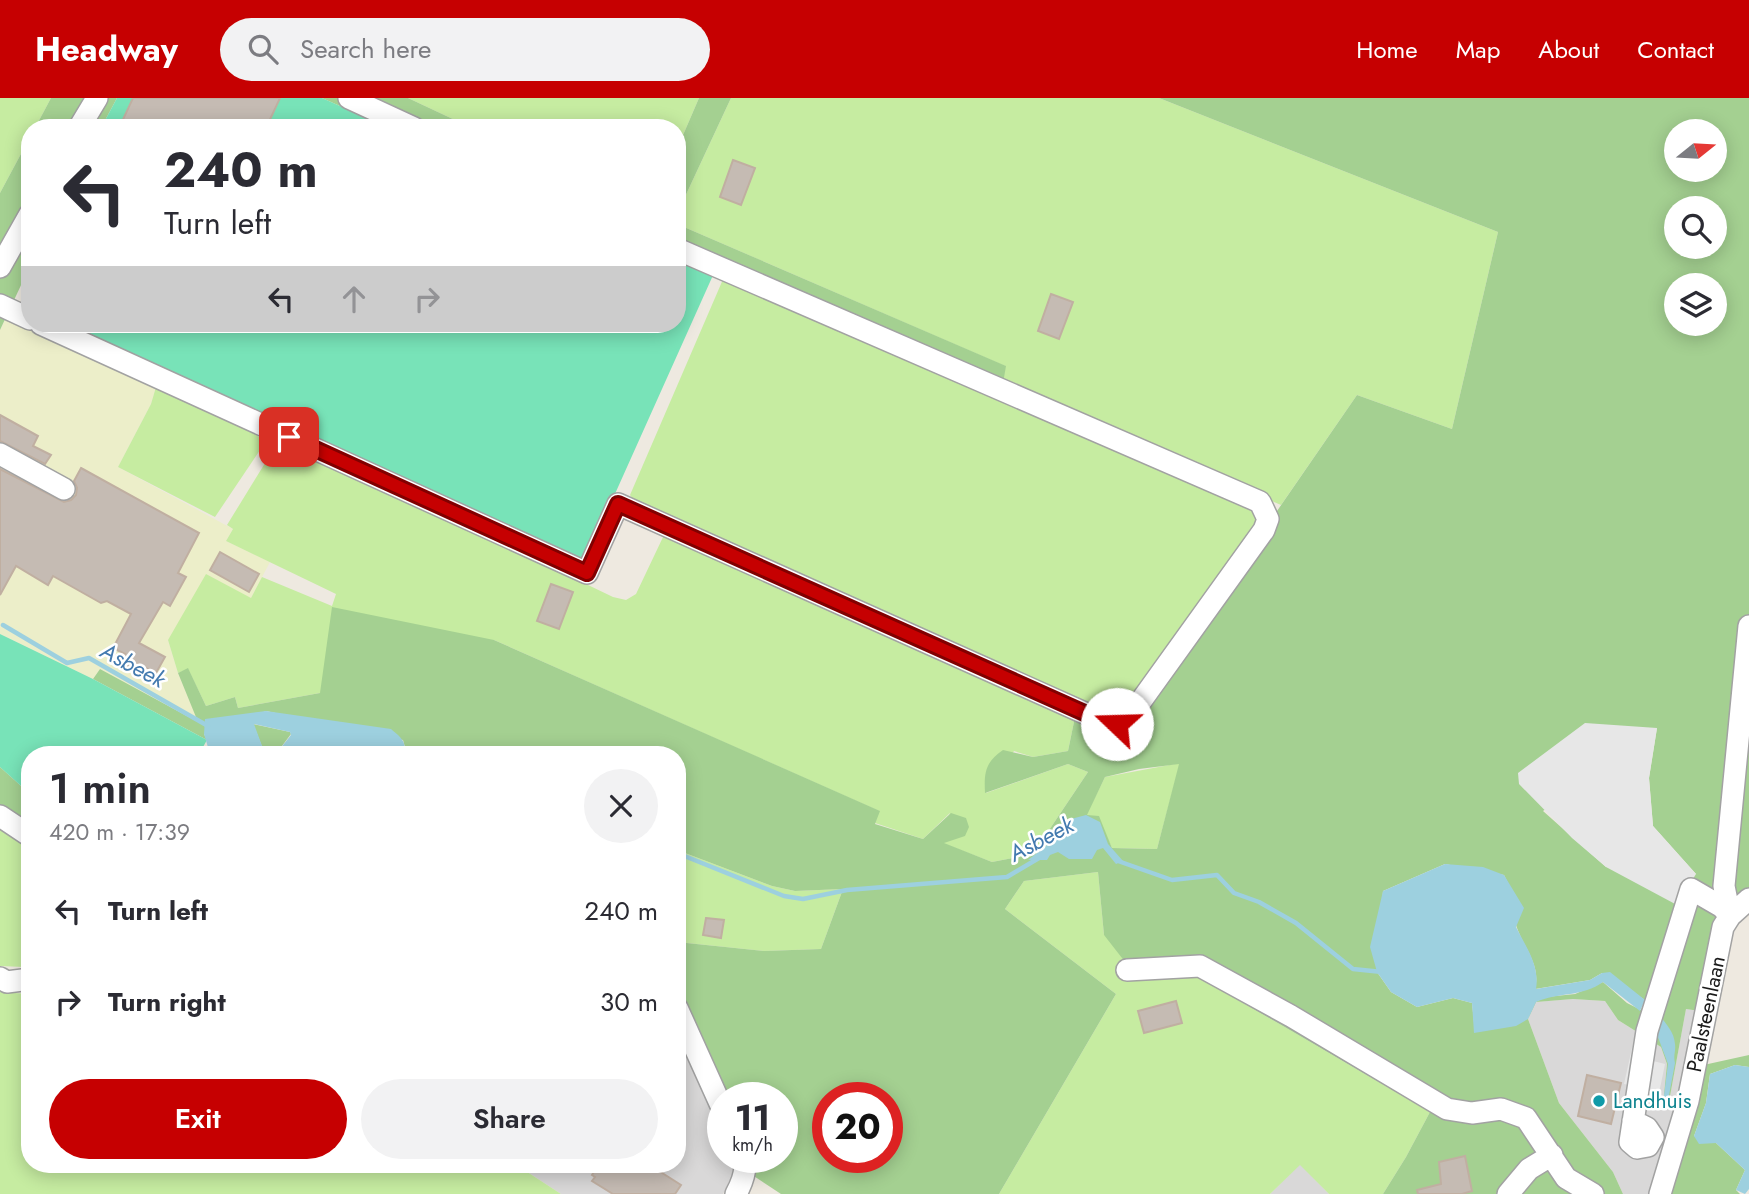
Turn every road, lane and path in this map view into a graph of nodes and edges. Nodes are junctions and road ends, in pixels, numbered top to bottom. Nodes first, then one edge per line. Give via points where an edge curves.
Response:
1 (97, 98) edge
2 (349, 98) edge
3 (84, 119) edge
4 (394, 119) edge
5 (21, 230) edge
6 (686, 252) edge
7 (0, 267) edge
8 (0, 305) edge
9 (21, 315) edge
10 (61, 333) edge
11 (0, 454) edge
12 (64, 489) dead end
13 (1749, 626) edge
14 (0, 816) edge
15 (21, 829) edge
16 (1749, 899) edge
17 (1730, 916) junction
18 (1127, 970) dead end
19 (0, 978) edge
20 (21, 980) edge
21 (686, 1028) edge
22 (710, 1082) edge
23 (1635, 1111) dead end
24 (1552, 1155) junction
25 (744, 1173) edge
26 (736, 1194) edge
27 (1508, 1194) edge
28 (1592, 1194) edge
29 (1660, 1194) edge

1 - 3 street
2 - 4 street
5 - 7 street
6 - 10 street via 1260,502 1268,519 1264,530 1136,708 1117,724 1109,724 618,504 587,573
8 - 9 street
11 - 12 street
13 - 17 street via 1724,886
14 - 15 street
16 - 17 street
17 - 23 street via 1691,889 1647,1031
17 - 29 street, Paalsteenlaan via 1723,927 1688,1101
18 - 24 street via 1200,966 1447,1109 1472,1113 1501,1109 1526,1118
19 - 20 street
21 - 22 street
24 - 27 street via 1529,1169
24 - 28 street via 1566,1178
25 - 26 street

